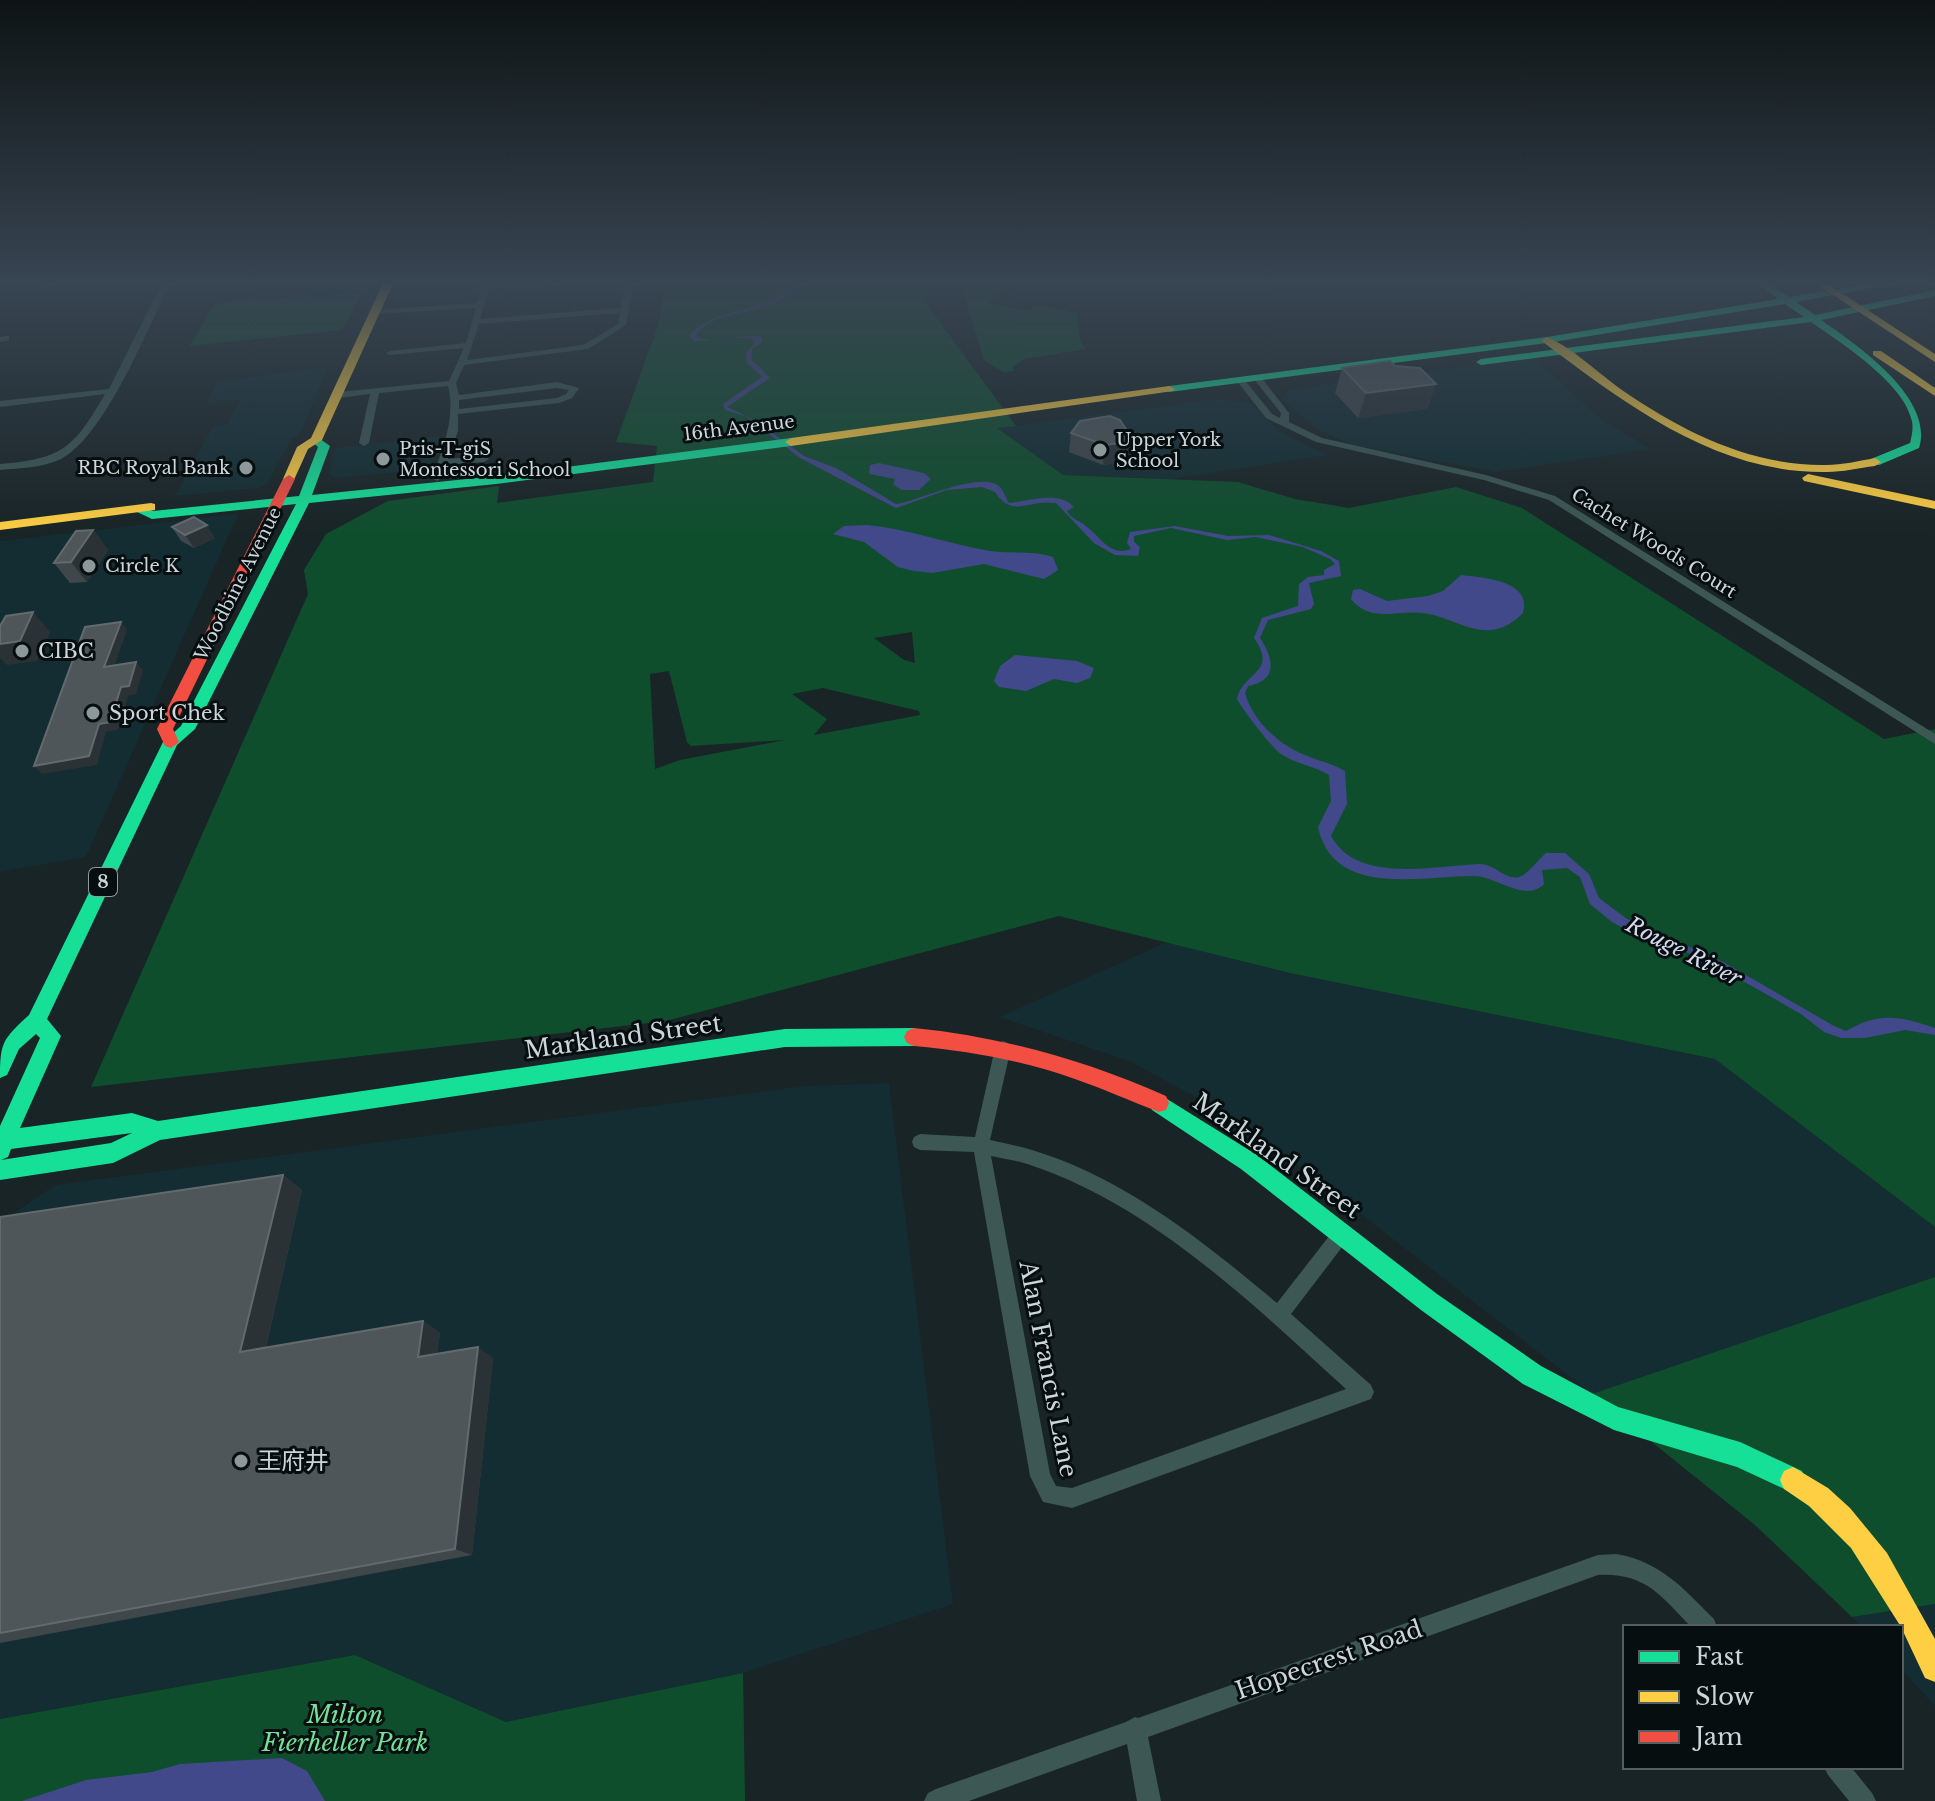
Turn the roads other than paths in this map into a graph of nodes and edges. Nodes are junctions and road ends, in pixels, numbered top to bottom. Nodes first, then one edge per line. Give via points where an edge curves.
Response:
1 (123, 365) edge
2 (351, 365) edge
3 (461, 365) edge
4 (1399, 365) edge
5 (1569, 365) edge
6 (1574, 365) edge
7 (1872, 365) edge
8 (1891, 365) edge
9 (452, 383) junction
10 (1252, 383) junction
11 (110, 391) junction
12 (375, 393) junction
13 (1935, 393) edge
14 (338, 395) junction
15 (454, 398) junction
16 (0, 404) edge
17 (453, 412) junction
18 (1284, 422) junction
19 (316, 440) junction
20 (364, 443) dead end
21 (484, 459) dead end
22 (0, 467) edge
23 (440, 470) junction
24 (524, 474) junction
25 (306, 494) junction
26 (282, 497) junction
27 (1935, 505) edge
28 (0, 526) edge
29 (1935, 740) edge
30 (171, 742) junction
31 (36, 1021) junction
32 (1003, 1048) junction
33 (0, 1069) edge
34 (158, 1131) junction
35 (920, 1142) dead end
36 (1, 1144) edge
37 (981, 1145) junction
38 (0, 1170) edge
39 (1343, 1232) junction
40 (1278, 1316) junction
41 (1704, 1625) edge
42 (1935, 1668) edge
43 (1135, 1728) junction
44 (1838, 1769) edge
45 (936, 1801) edge
46 (1149, 1801) edge
47 (1864, 1801) edge

1 - 11 street
2 - 14 main road, Woodbine Avenue / 8
3 - 9 street
4 - 10 main road, 16th Avenue
5 - 27 main road via 1641,424 1691,449
6 - 7 main road via 1671,428 1736,454 1844,468 1876,463 1915,445 1920,431 1915,410
8 - 13 main road
9 - 12 street
9 - 15 street
10 - 18 street, Cachet Woods Court via 1269,416
10 - 18 street via 1285,413
10 - 24 main road, 16th Avenue
11 - 16 street
11 - 22 street via 77,442 63,454
12 - 14 street
12 - 20 street
14 - 19 main road, Woodbine Avenue / 8
15 - 17 street
15 - 17 street via 557,385 575,388 559,400
17 - 23 street via 453,431
18 - 29 street, Cachet Woods Court via 1344,448 1486,478 1552,498
19 - 25 main road, Woodbine Avenue / 8 via 324,446
19 - 26 main road, Woodbine Avenue / 8 via 303,447
21 - 23 street
23 - 24 main road, 16th Avenue
23 - 25 main road, 16th Avenue
24 - 25 main road, 16th Avenue
25 - 26 main road, 16th Avenue
25 - 30 main road, Woodbine Avenue / 8 via 187,729
26 - 28 main road, 16th Avenue via 155,505 141,511
26 - 30 main road, Woodbine Avenue / 8 via 165,729
30 - 31 main road, Woodbine Avenue / 8
31 - 33 main road, Woodbine Avenue / 8 via 12,1043
31 - 36 main road via 51,1036
32 - 34 main road, Markland Street via 890,1033 785,1038
32 - 37 street, Alan Francis Lane
32 - 39 main road, Markland Street via 1066,1065 1147,1097 1211,1133
34 - 36 main road, Markland Street via 132,1123
34 - 38 main road, Markland Street via 113,1153
35 - 37 street
37 - 40 street via 1044,1162 1118,1199 1188,1241
37 - 40 street, Alan Francis Lane via 1040,1476 1050,1495 1072,1498 1364,1392
39 - 40 street
39 - 42 main road, Markland Street via 1503,1357 1572,1396 1630,1424 1758,1460 1822,1498 1865,1544
41 - 43 street, Hopecrest Road via 1637,1566 1598,1565
43 - 45 street, Hopecrest Road
43 - 46 street
44 - 47 street

